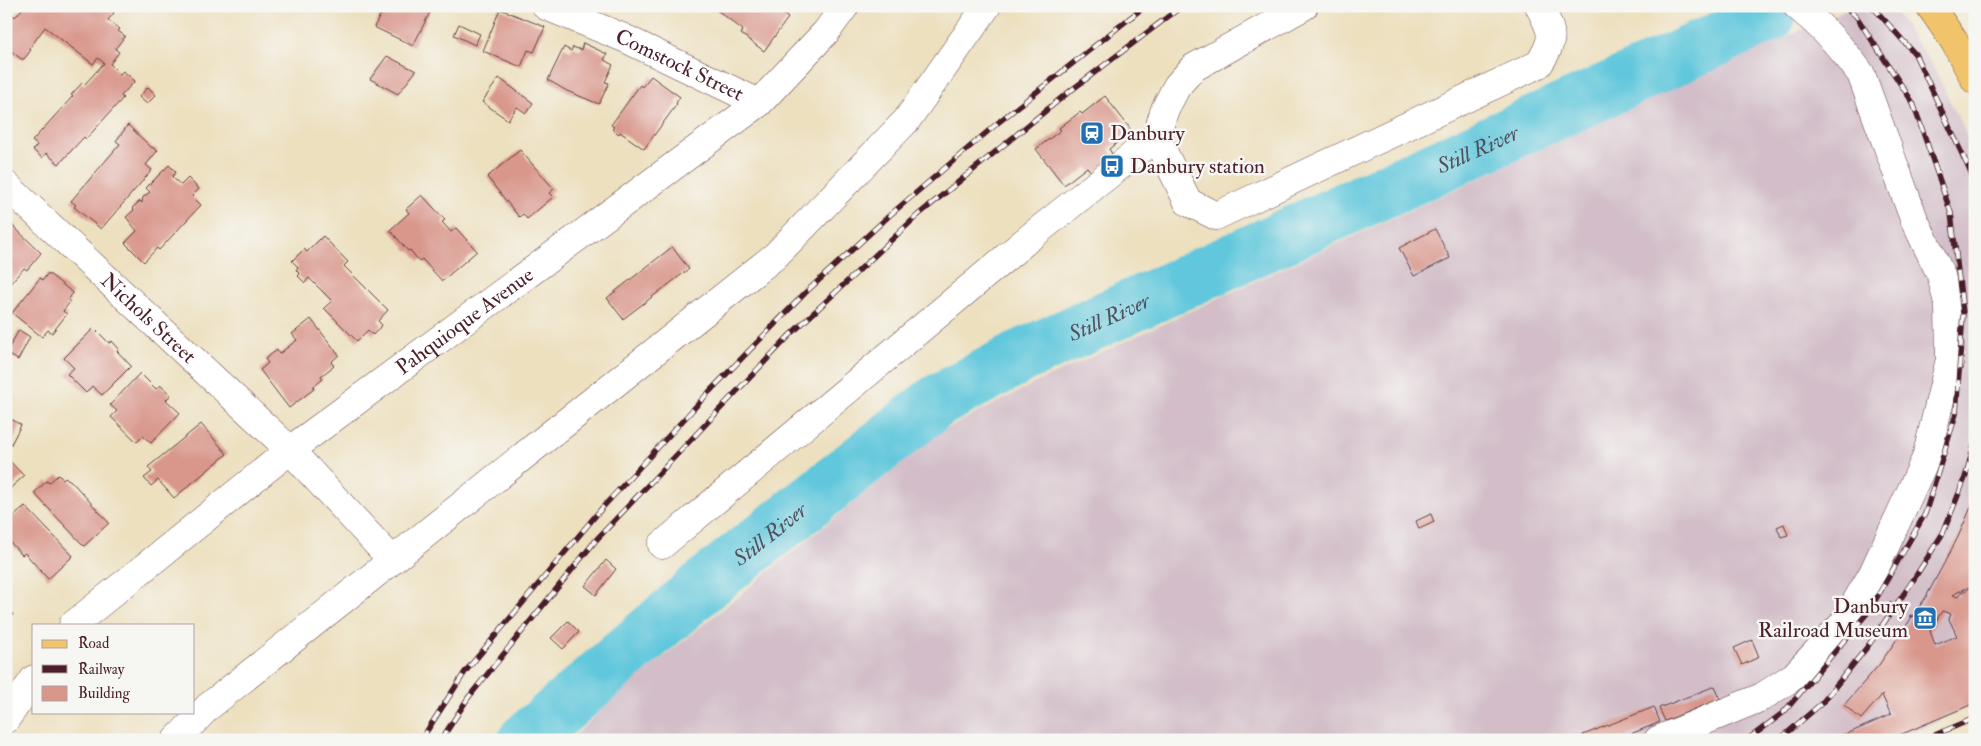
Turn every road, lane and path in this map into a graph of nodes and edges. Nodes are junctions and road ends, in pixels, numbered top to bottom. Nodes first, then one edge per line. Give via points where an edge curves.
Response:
1 (546, 6) edge
2 (846, 6) edge
3 (987, 6) edge
4 (1304, 6) edge
5 (1539, 6) edge
6 (1797, 6) edge
7 (1930, 6) edge
8 (1975, 80) edge
9 (759, 103) junction
10 (1156, 137) junction
11 (6, 185) edge
12 (290, 450) junction
13 (662, 545) dead end
14 (392, 560) junction
15 (74, 624) edge
16 (32, 682) edge
17 (6, 719) edge
18 (176, 740) edge
19 (1658, 740) edge

1 - 9 street, Comstock Street via 624,38
2 - 9 street, Pahquioque Avenue
3 - 14 street via 906,120 774,256
4 - 10 street via 1194,68 1177,86
5 - 10 street via 1551,30 1550,47 1539,64 1216,216 1188,202
6 - 19 street via 1850,57 1861,74 1914,219 1941,275 1949,308 1950,358 1926,458 1872,574 1843,624 1794,676 1762,697
7 - 8 main road
9 - 12 street, Pahquioque Avenue
10 - 13 street via 1034,234
11 - 12 street, Nichols Street
12 - 14 street, Nichols Street
12 - 15 street, Pahquioque Avenue
14 - 18 street via 208,707
16 - 17 street

